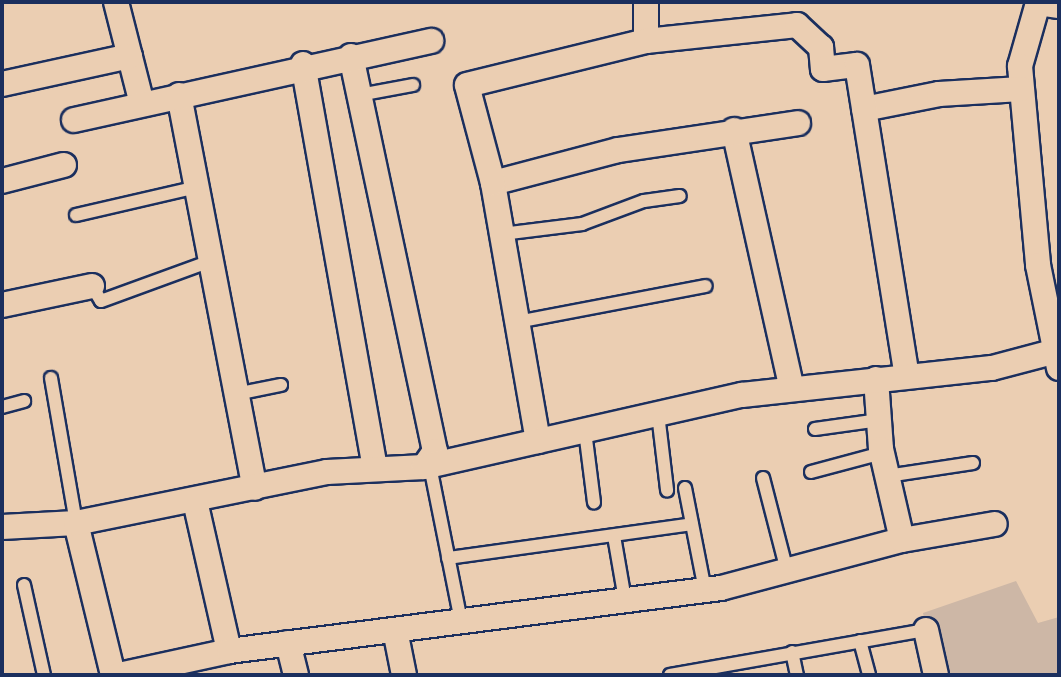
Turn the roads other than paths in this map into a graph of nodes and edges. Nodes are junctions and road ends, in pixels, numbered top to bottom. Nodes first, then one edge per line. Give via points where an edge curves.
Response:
1 (116, 2) edge
2 (646, 2) edge
3 (1059, 4) edge
4 (431, 41) dead end
5 (646, 41) junction
6 (130, 56) junction
7 (351, 56) junction
8 (303, 64) junction
9 (2, 84) edge
10 (413, 85) dead end
11 (1021, 89) junction
12 (179, 94) junction
13 (359, 95) junction
14 (142, 104) junction
15 (864, 109) junction
16 (74, 120) dead end
17 (798, 123) dead end
18 (734, 130) junction
19 (64, 165) dead end
20 (2, 181) edge
21 (493, 183) junction
22 (197, 187) junction
23 (680, 196) dead end
24 (76, 215) dead end
25 (502, 234) junction
26 (211, 261) junction
27 (92, 286) joint
28 (706, 286) dead end
29 (2, 305) edge
30 (517, 322) junction
31 (1057, 359) edge
32 (907, 376) junction
33 (51, 378) dead end
34 (876, 379) junction
35 (281, 385) dead end
36 (792, 389) junction
37 (236, 394) junction
38 (24, 401) dead end
39 (2, 407) edge
40 (658, 414) junction
41 (879, 420) junction
42 (815, 429) dead end
43 (584, 430) junction
44 (538, 441) junction
45 (973, 463) dead end
46 (885, 465) junction
47 (427, 466) junction
48 (375, 469) junction
49 (811, 472) dead end
50 (763, 478) dead end
51 (254, 488) junction
52 (685, 488) dead end
53 (667, 490) dead end
54 (195, 501) junction
55 (594, 502) dead end
56 (76, 523) junction
57 (692, 524) junction
58 (995, 524) dead end
59 (2, 527) edge
60 (614, 536) junction
61 (902, 540) junction
62 (448, 558) junction
63 (787, 571) junction
64 (24, 585) dead end
65 (705, 590) junction
66 (625, 600) junction
67 (461, 621) junction
68 (926, 629) joint
69 (395, 630) junction
70 (860, 641) junction
71 (288, 643) junction
72 (229, 651) junction
73 (792, 652) junction
74 (197, 667) edge
75 (734, 669) edge
76 (44, 675) edge
77 (113, 675) edge
78 (119, 675) edge
79 (296, 675) edge
80 (404, 675) edge
81 (677, 675) edge
82 (797, 675) edge
83 (869, 675) edge
84 (936, 675) edge

1 - 6 street
2 - 5 street
3 - 11 street via 1038,3 1020,66
4 - 7 street
5 - 15 street via 797,25 821,47 823,69 857,65
5 - 21 street via 467,85
6 - 9 street
6 - 14 street
7 - 8 street
7 - 13 street
8 - 12 street
8 - 48 street
10 - 13 lane
11 - 15 street via 939,94
11 - 31 street via 1038,265
12 - 14 street
12 - 22 street
13 - 47 street via 435,451
14 - 16 street
15 - 32 street
17 - 18 street
18 - 21 street via 618,150
18 - 36 street
19 - 20 street
21 - 25 street
22 - 24 lane
22 - 26 street
23 - 25 lane via 644,201 582,224
25 - 30 street
26 - 27 lane via 101,301
26 - 37 street
27 - 29 street
28 - 30 lane
30 - 44 street
31 - 32 street
32 - 34 street
33 - 56 lane
34 - 36 street
34 - 41 street
35 - 37 lane
36 - 40 street
37 - 51 street
38 - 39 lane
40 - 43 street
40 - 53 lane
41 - 42 lane
41 - 46 street
43 - 44 street
43 - 55 lane
44 - 47 street
45 - 46 lane
46 - 49 lane
46 - 61 street
47 - 48 street
47 - 62 lane
48 - 51 street via 327,472
50 - 63 lane
51 - 54 street
52 - 57 lane
54 - 56 street
54 - 72 street
56 - 59 street
56 - 77 street
57 - 60 lane
57 - 65 lane
58 - 61 street
60 - 62 lane
60 - 66 lane
61 - 63 street
62 - 67 lane
63 - 65 street
64 - 76 lane
65 - 66 street
66 - 67 street
67 - 69 street
68 - 70 lane
68 - 84 street
69 - 71 street
69 - 80 street
70 - 73 lane
70 - 83 lane
71 - 72 street
71 - 79 street
72 - 74 street
73 - 75 lane
73 - 82 lane
74 - 78 street
75 - 81 lane

